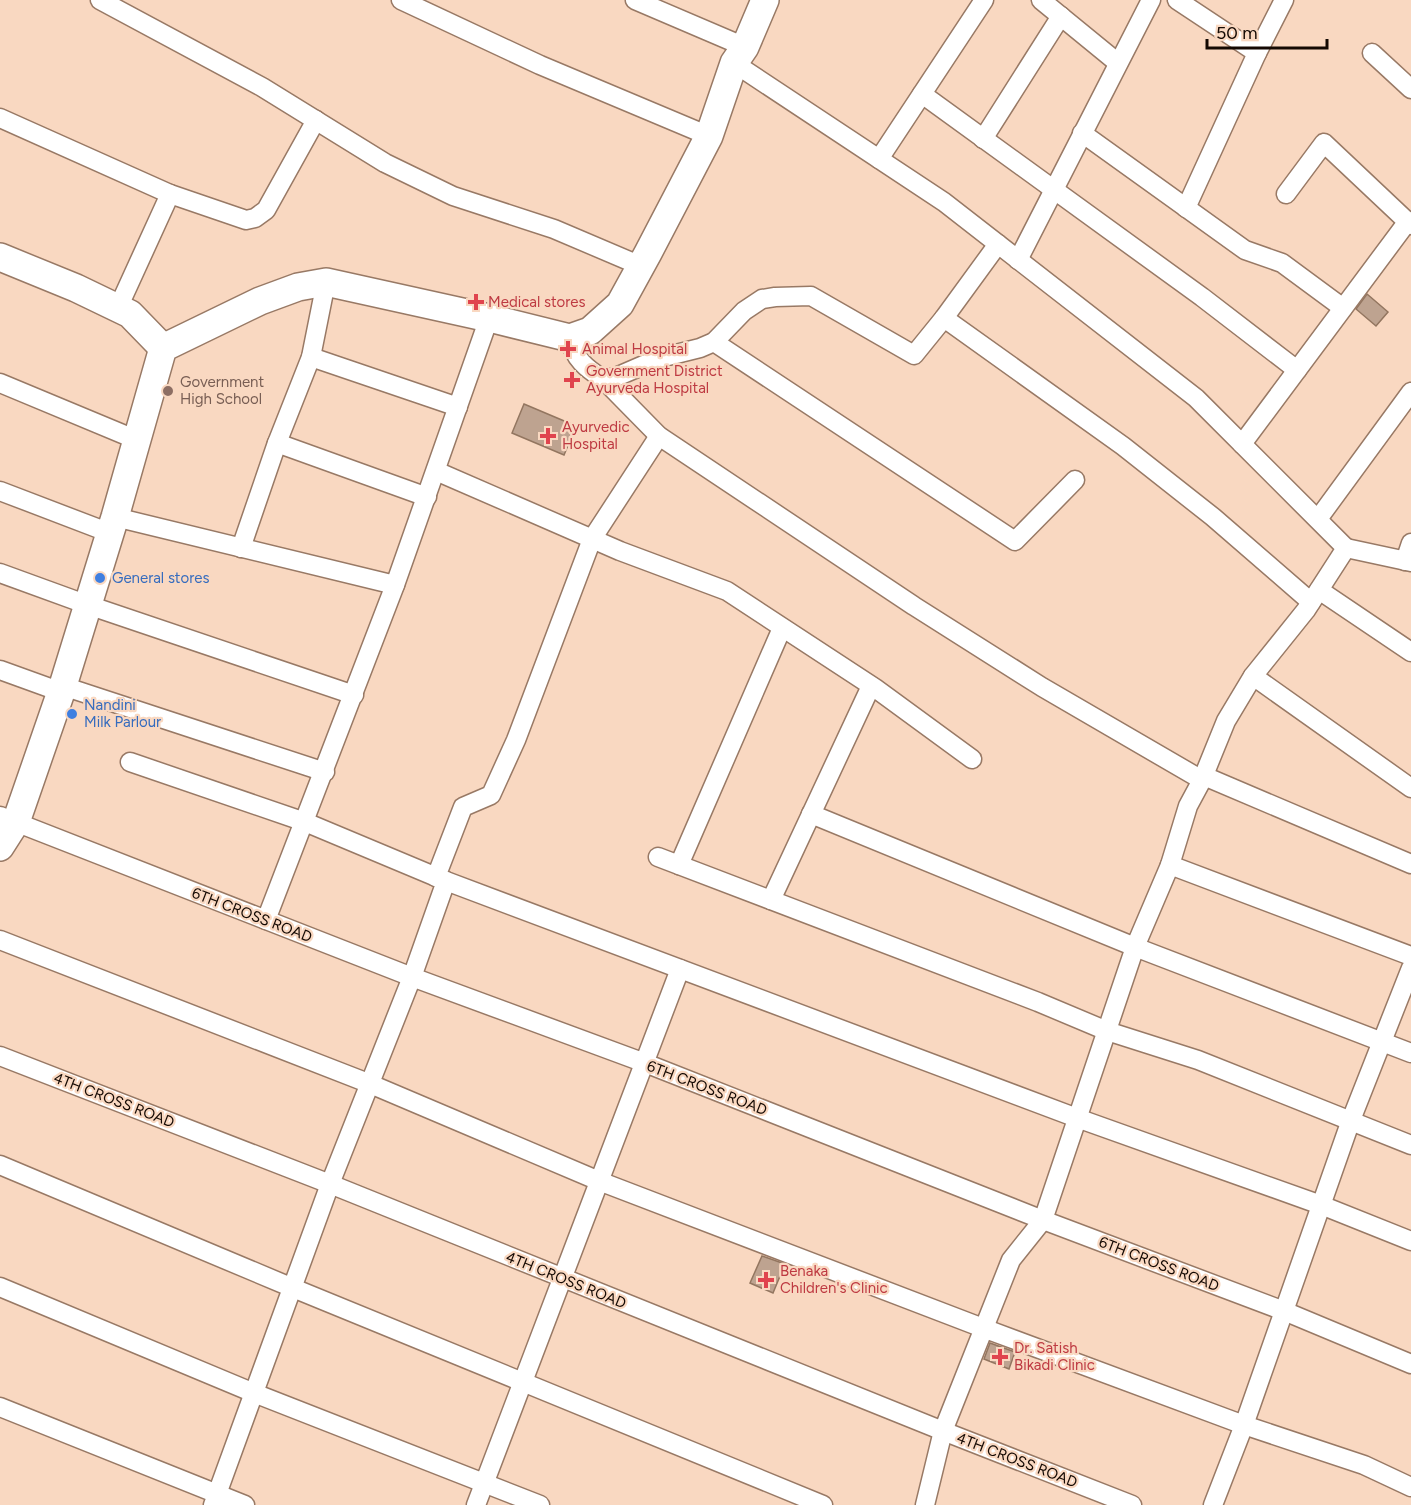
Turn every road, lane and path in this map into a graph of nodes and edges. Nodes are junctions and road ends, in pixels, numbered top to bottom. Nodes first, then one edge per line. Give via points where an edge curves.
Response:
1 (100, 0) edge
2 (401, 0) edge
3 (635, 0) edge
4 (765, 0) edge
5 (984, 0) edge
6 (1041, 0) edge
7 (1151, 0) edge
8 (1177, 0) edge
9 (1284, 0) edge
10 (1061, 16) junction
11 (1257, 53) junction
12 (1372, 53) dead end
13 (739, 55) junction
14 (1118, 63) junction
15 (1408, 84) edge
16 (922, 94) junction
17 (0, 118) edge
18 (316, 120) junction
19 (1082, 133) junction
20 (709, 136) junction
21 (983, 139) junction
22 (879, 159) junction
23 (1053, 190) junction
24 (170, 194) junction
25 (1286, 194) dead end
26 (1186, 208) junction
27 (1409, 223) edge
28 (998, 244) junction
29 (0, 257) edge
30 (1017, 260) junction
31 (641, 266) junction
32 (326, 282) junction
33 (118, 308) junction
34 (1343, 308) junction
35 (489, 318) junction
36 (944, 318) junction
37 (570, 338) junction
38 (714, 342) junction
39 (163, 348) junction
40 (311, 357) junction
41 (1297, 370) junction
42 (603, 379) junction
43 (0, 383) edge
44 (1411, 392) edge
45 (458, 407) junction
46 (659, 436) junction
47 (137, 440) junction
48 (277, 443) junction
49 (1242, 444) junction
50 (436, 471) junction
51 (1074, 480) dead end
52 (0, 491) edge
53 (427, 497) junction
54 (1318, 519) junction
55 (112, 525) junction
56 (592, 538) junction
57 (1411, 543) edge
58 (241, 548) junction
59 (1346, 548) junction
60 (1408, 562) edge
61 (0, 573) edge
62 (395, 585) junction
63 (1315, 596) junction
64 (88, 605) junction
65 (782, 628) junction
66 (1411, 652) edge
67 (0, 670) edge
68 (1253, 676) junction
69 (870, 686) junction
70 (62, 689) junction
71 (354, 695) junction
72 (972, 759) dead end
73 (130, 762) dead end
74 (325, 772) junction
75 (1203, 778) junction
76 (1411, 788) edge
77 (811, 814) junction
78 (8, 819) edge
79 (305, 822) junction
80 (0, 847) edge
81 (658, 857) dead end
82 (1411, 864) edge
83 (679, 865) junction
84 (1170, 865) junction
85 (441, 879) junction
86 (771, 900) junction
87 (266, 920) junction
88 (0, 940) edge
89 (1135, 947) junction
90 (1411, 956) edge
91 (1411, 968) edge
92 (680, 969) junction
93 (412, 976) junction
94 (1107, 1031) junction
95 (1383, 1041) junction
96 (1411, 1053) edge
97 (0, 1056) edge
98 (645, 1063) junction
99 (368, 1083) junction
100 (1077, 1118) junction
101 (1351, 1120) junction
102 (1411, 1145) edge
103 (0, 1165) edge
104 (599, 1181) junction
105 (330, 1184) junction
106 (1321, 1205) junction
107 (1042, 1220) junction
108 (1411, 1241) edge
109 (562, 1278) junction
110 (0, 1287) edge
111 (293, 1288) junction
112 (1284, 1311) junction
113 (983, 1328) junction
114 (1411, 1364) edge
115 (523, 1381) junction
116 (254, 1393) junction
117 (0, 1407) edge
118 (1244, 1425) junction
119 (943, 1431) junction
120 (485, 1482) junction
121 (1411, 1487) edge
122 (215, 1499) edge
123 (245, 1505) edge
124 (476, 1505) edge
125 (540, 1505) edge
126 (823, 1505) edge
127 (925, 1505) edge
128 (1132, 1505) edge
129 (1213, 1505) edge

1 - 18 street
2 - 20 street via 540,65
3 - 13 street
4 - 13 street
5 - 16 street
6 - 10 street
7 - 14 street
8 - 11 street
9 - 11 street
10 - 14 street
10 - 21 street
11 - 26 street
12 - 15 street
13 - 20 street
13 - 22 street
14 - 19 street
16 - 21 street
16 - 22 street
17 - 24 street
18 - 24 street via 266,210 255,218 246,220
18 - 31 street via 385,163 453,196 554,229
19 - 23 street
19 - 26 street
20 - 31 street
21 - 23 street
22 - 28 street
23 - 30 street
23 - 41 street
24 - 33 street
25 - 27 street via 1324,143
26 - 34 street via 1245,250 1282,263
27 - 34 street
28 - 30 street
28 - 36 street
29 - 33 street
30 - 49 street via 1196,398
31 - 37 street via 620,304 590,331
32 - 35 street
32 - 39 street via 260,301
32 - 40 street
33 - 39 street via 130,314
34 - 41 street
35 - 37 street
35 - 45 street
36 - 38 street via 914,355 811,296 762,298
36 - 63 street via 1124,446
37 - 42 street via 571,347 586,369
38 - 42 street
38 - 51 street via 1015,541
39 - 47 street
40 - 45 street
40 - 48 street
41 - 49 street
42 - 46 street
43 - 47 street
44 - 54 street
45 - 50 street
46 - 56 street
46 - 75 street via 1042,687
47 - 55 street
48 - 53 street
48 - 58 street
49 - 54 street
50 - 53 street
50 - 56 street
52 - 55 street
53 - 62 street
54 - 59 street
55 - 58 street
55 - 64 street
56 - 65 street via 727,591
56 - 85 street via 516,740 491,795 463,807
57 - 60 street
58 - 62 street
59 - 60 street
59 - 63 street
61 - 64 street
62 - 71 street
63 - 66 street
63 - 68 street
64 - 70 street
64 - 71 street
65 - 69 street
65 - 83 street
67 - 70 street
68 - 75 street via 1226,721
68 - 76 street
69 - 72 street
69 - 77 street
70 - 74 street
70 - 78 street
71 - 74 street
73 - 79 street
74 - 79 street
75 - 82 street
75 - 84 street via 1188,807
77 - 86 street
77 - 89 street
78 - 80 street
78 - 87 street, 6TH CROSS ROAD
79 - 85 street
79 - 87 street
81 - 83 street
83 - 86 street
84 - 89 street
84 - 90 street
85 - 92 street
85 - 93 street
86 - 94 street
87 - 93 street, 6TH CROSS ROAD
88 - 99 street
89 - 94 street
89 - 95 street
91 - 95 street
92 - 98 street
92 - 100 street
93 - 98 street, 6TH CROSS ROAD
93 - 99 street
94 - 100 street
94 - 101 street via 1198,1060
95 - 96 street
95 - 101 street
97 - 105 street, 4TH CROSS ROAD
98 - 104 street
98 - 107 street, 6TH CROSS ROAD
99 - 104 street
99 - 105 street
100 - 106 street
100 - 107 street
101 - 102 street
101 - 106 street
103 - 111 street
104 - 109 street
104 - 113 street
105 - 109 street, 4TH CROSS ROAD
105 - 111 street
106 - 108 street
106 - 112 street
107 - 112 street, 6TH CROSS ROAD
107 - 113 street via 1011,1260
109 - 115 street
109 - 119 street, 4TH CROSS ROAD
110 - 116 street
111 - 115 street
111 - 116 street
112 - 114 street, 6TH CROSS ROAD
112 - 118 street
113 - 118 street
113 - 119 street
115 - 120 street
115 - 126 street
116 - 120 street
116 - 122 street
117 - 122 street
118 - 121 street via 1364,1465
118 - 129 street
119 - 127 street
119 - 128 street, 4TH CROSS ROAD
120 - 124 street
120 - 125 street
122 - 123 street

